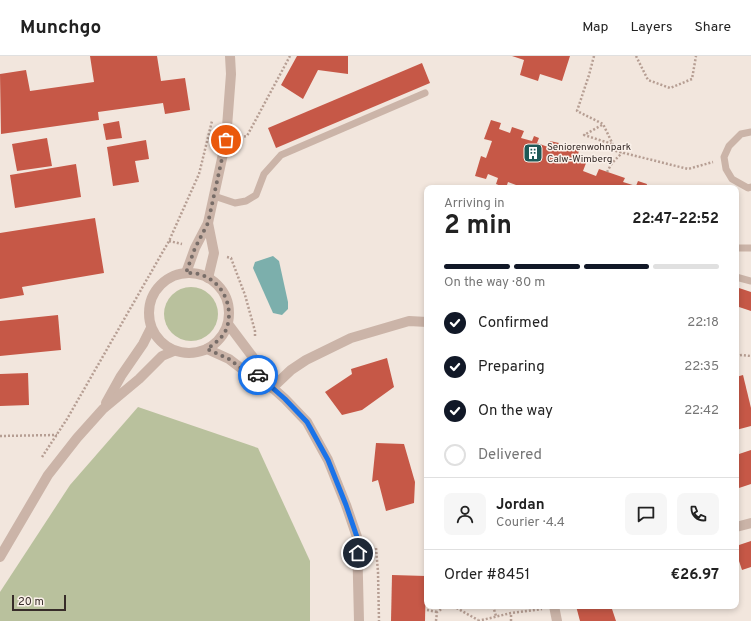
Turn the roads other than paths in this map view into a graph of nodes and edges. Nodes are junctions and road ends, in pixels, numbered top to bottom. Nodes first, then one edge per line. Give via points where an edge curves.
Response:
1 (230, 56) edge
2 (425, 93) dead end
3 (751, 132) edge
4 (751, 188) edge
5 (214, 196) junction
6 (208, 223) junction
7 (739, 248) edge
8 (751, 248) edge
9 (186, 273) junction
10 (739, 277) edge
11 (208, 278) junction
12 (751, 281) edge
13 (424, 322) edge
14 (228, 324) junction
15 (151, 328) junction
16 (207, 349) junction
17 (174, 351) junction
18 (257, 374) junction
19 (272, 388) junction
20 (103, 408) junction
21 (751, 522) edge
22 (739, 526) edge
23 (0, 557) edge
24 (555, 609) edge
25 (359, 621) edge
26 (557, 621) edge

1 - 5 street via 226,140
2 - 5 lane via 281,155 264,174 256,195 246,201 235,203
3 - 4 lane via 741,134 729,146 724,157 726,169 732,179
5 - 6 street
6 - 9 street
6 - 11 street via 214,253
7 - 8 lane
9 - 11 street
9 - 15 street via 163,282 155,292 150,303
10 - 12 lane
11 - 14 street via 217,284 226,298
13 - 19 street via 409,321 351,338 306,360
14 - 16 street via 220,339
14 - 18 street via 255,360
15 - 17 street via 164,346
15 - 20 street
16 - 17 street via 185,354
16 - 18 street via 229,359 246,372
17 - 20 street via 162,356 139,379
18 - 19 street
19 - 25 street via 307,422 328,460 346,505 357,537
20 - 23 street via 48,475
21 - 22 street
24 - 26 street

